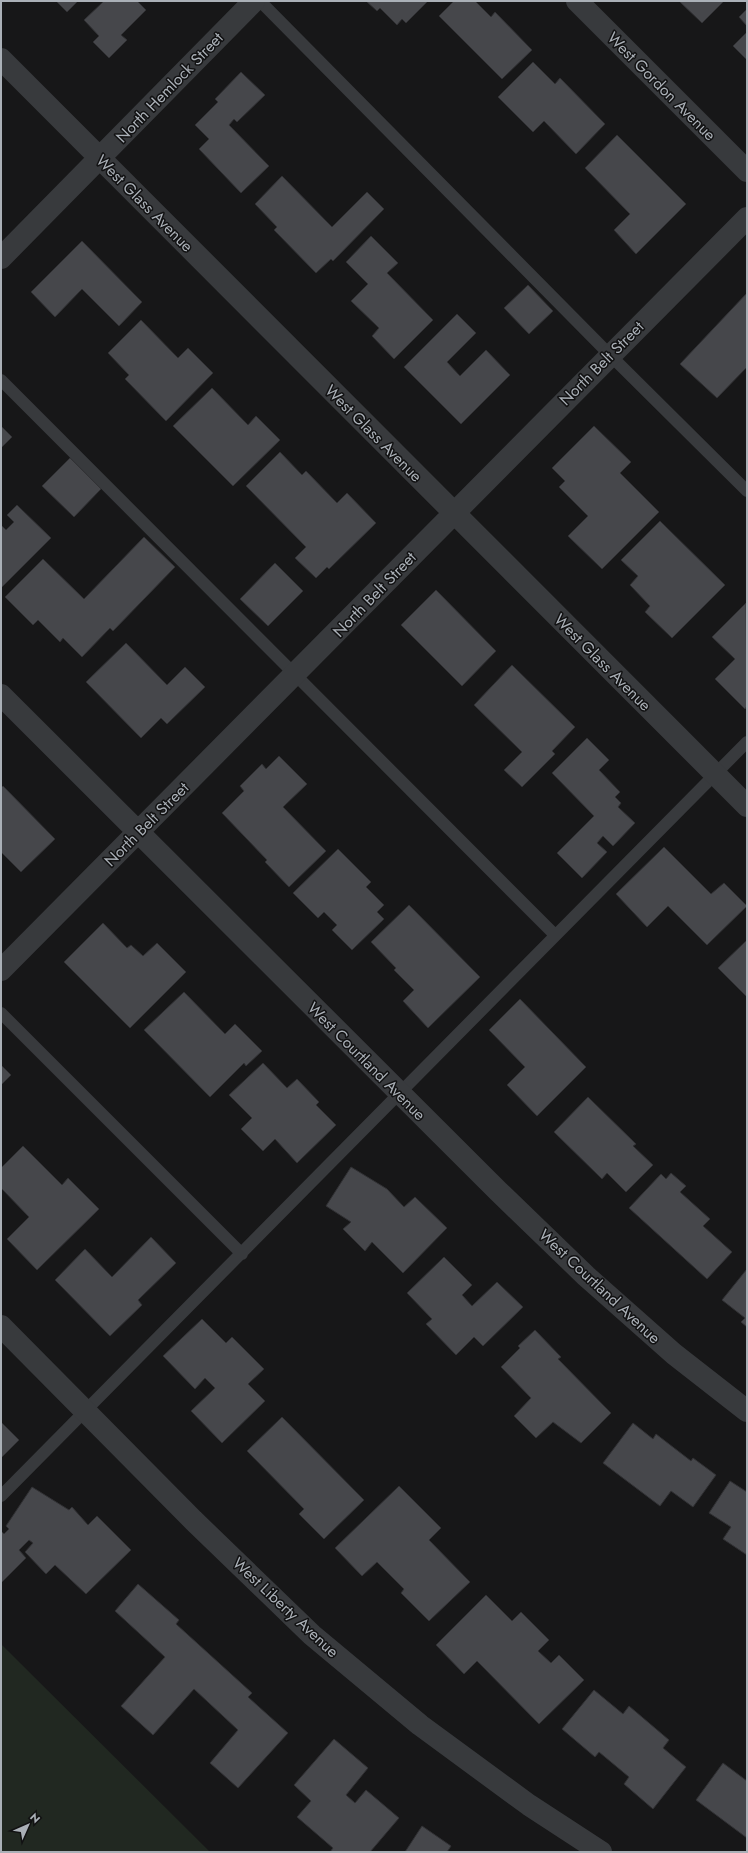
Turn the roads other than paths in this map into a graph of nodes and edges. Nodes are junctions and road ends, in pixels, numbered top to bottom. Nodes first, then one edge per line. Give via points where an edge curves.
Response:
1 (254, 1) edge
2 (260, 1) edge
3 (577, 1) edge
4 (1, 59) edge
5 (100, 158) junction
6 (747, 172) edge
7 (747, 218) edge
8 (1, 258) edge
9 (610, 355) junction
10 (1, 380) edge
11 (747, 491) edge
12 (453, 513) junction
13 (296, 673) junction
14 (1, 695) edge
15 (747, 742) edge
16 (715, 774) junction
17 (747, 806) edge
18 (138, 833) junction
19 (555, 935) junction
20 (1, 970) edge
21 (1, 1013) edge
22 (399, 1093) junction
23 (242, 1254) junction
24 (1, 1326) edge
25 (86, 1411) junction
26 (747, 1411) edge
27 (1, 1496) edge
28 (601, 1852) edge

1 - 5 street, North Hemlock Street
2 - 9 lane
3 - 6 street, West Gordon Avenue
4 - 5 street, West Glass Avenue
5 - 8 street, North Hemlock Street
5 - 12 street, West Glass Avenue
7 - 9 street, North Belt Street
9 - 11 lane
9 - 12 street, North Belt Street
10 - 13 lane
12 - 13 street, North Belt Street
12 - 16 street, West Glass Avenue
13 - 18 street, North Belt Street
13 - 19 lane
14 - 18 street, West Courtland Avenue
15 - 16 lane
16 - 17 street, West Glass Avenue
16 - 19 lane
18 - 20 street, North Belt Street
18 - 22 street, West Courtland Avenue
19 - 22 lane
21 - 23 lane
22 - 23 lane
22 - 26 street, West Courtland Avenue via 586,1276 674,1354
23 - 25 lane
24 - 25 street, West Liberty Avenue
25 - 27 lane
25 - 28 street, West Liberty Avenue via 193,1520 318,1640 420,1725 529,1805

